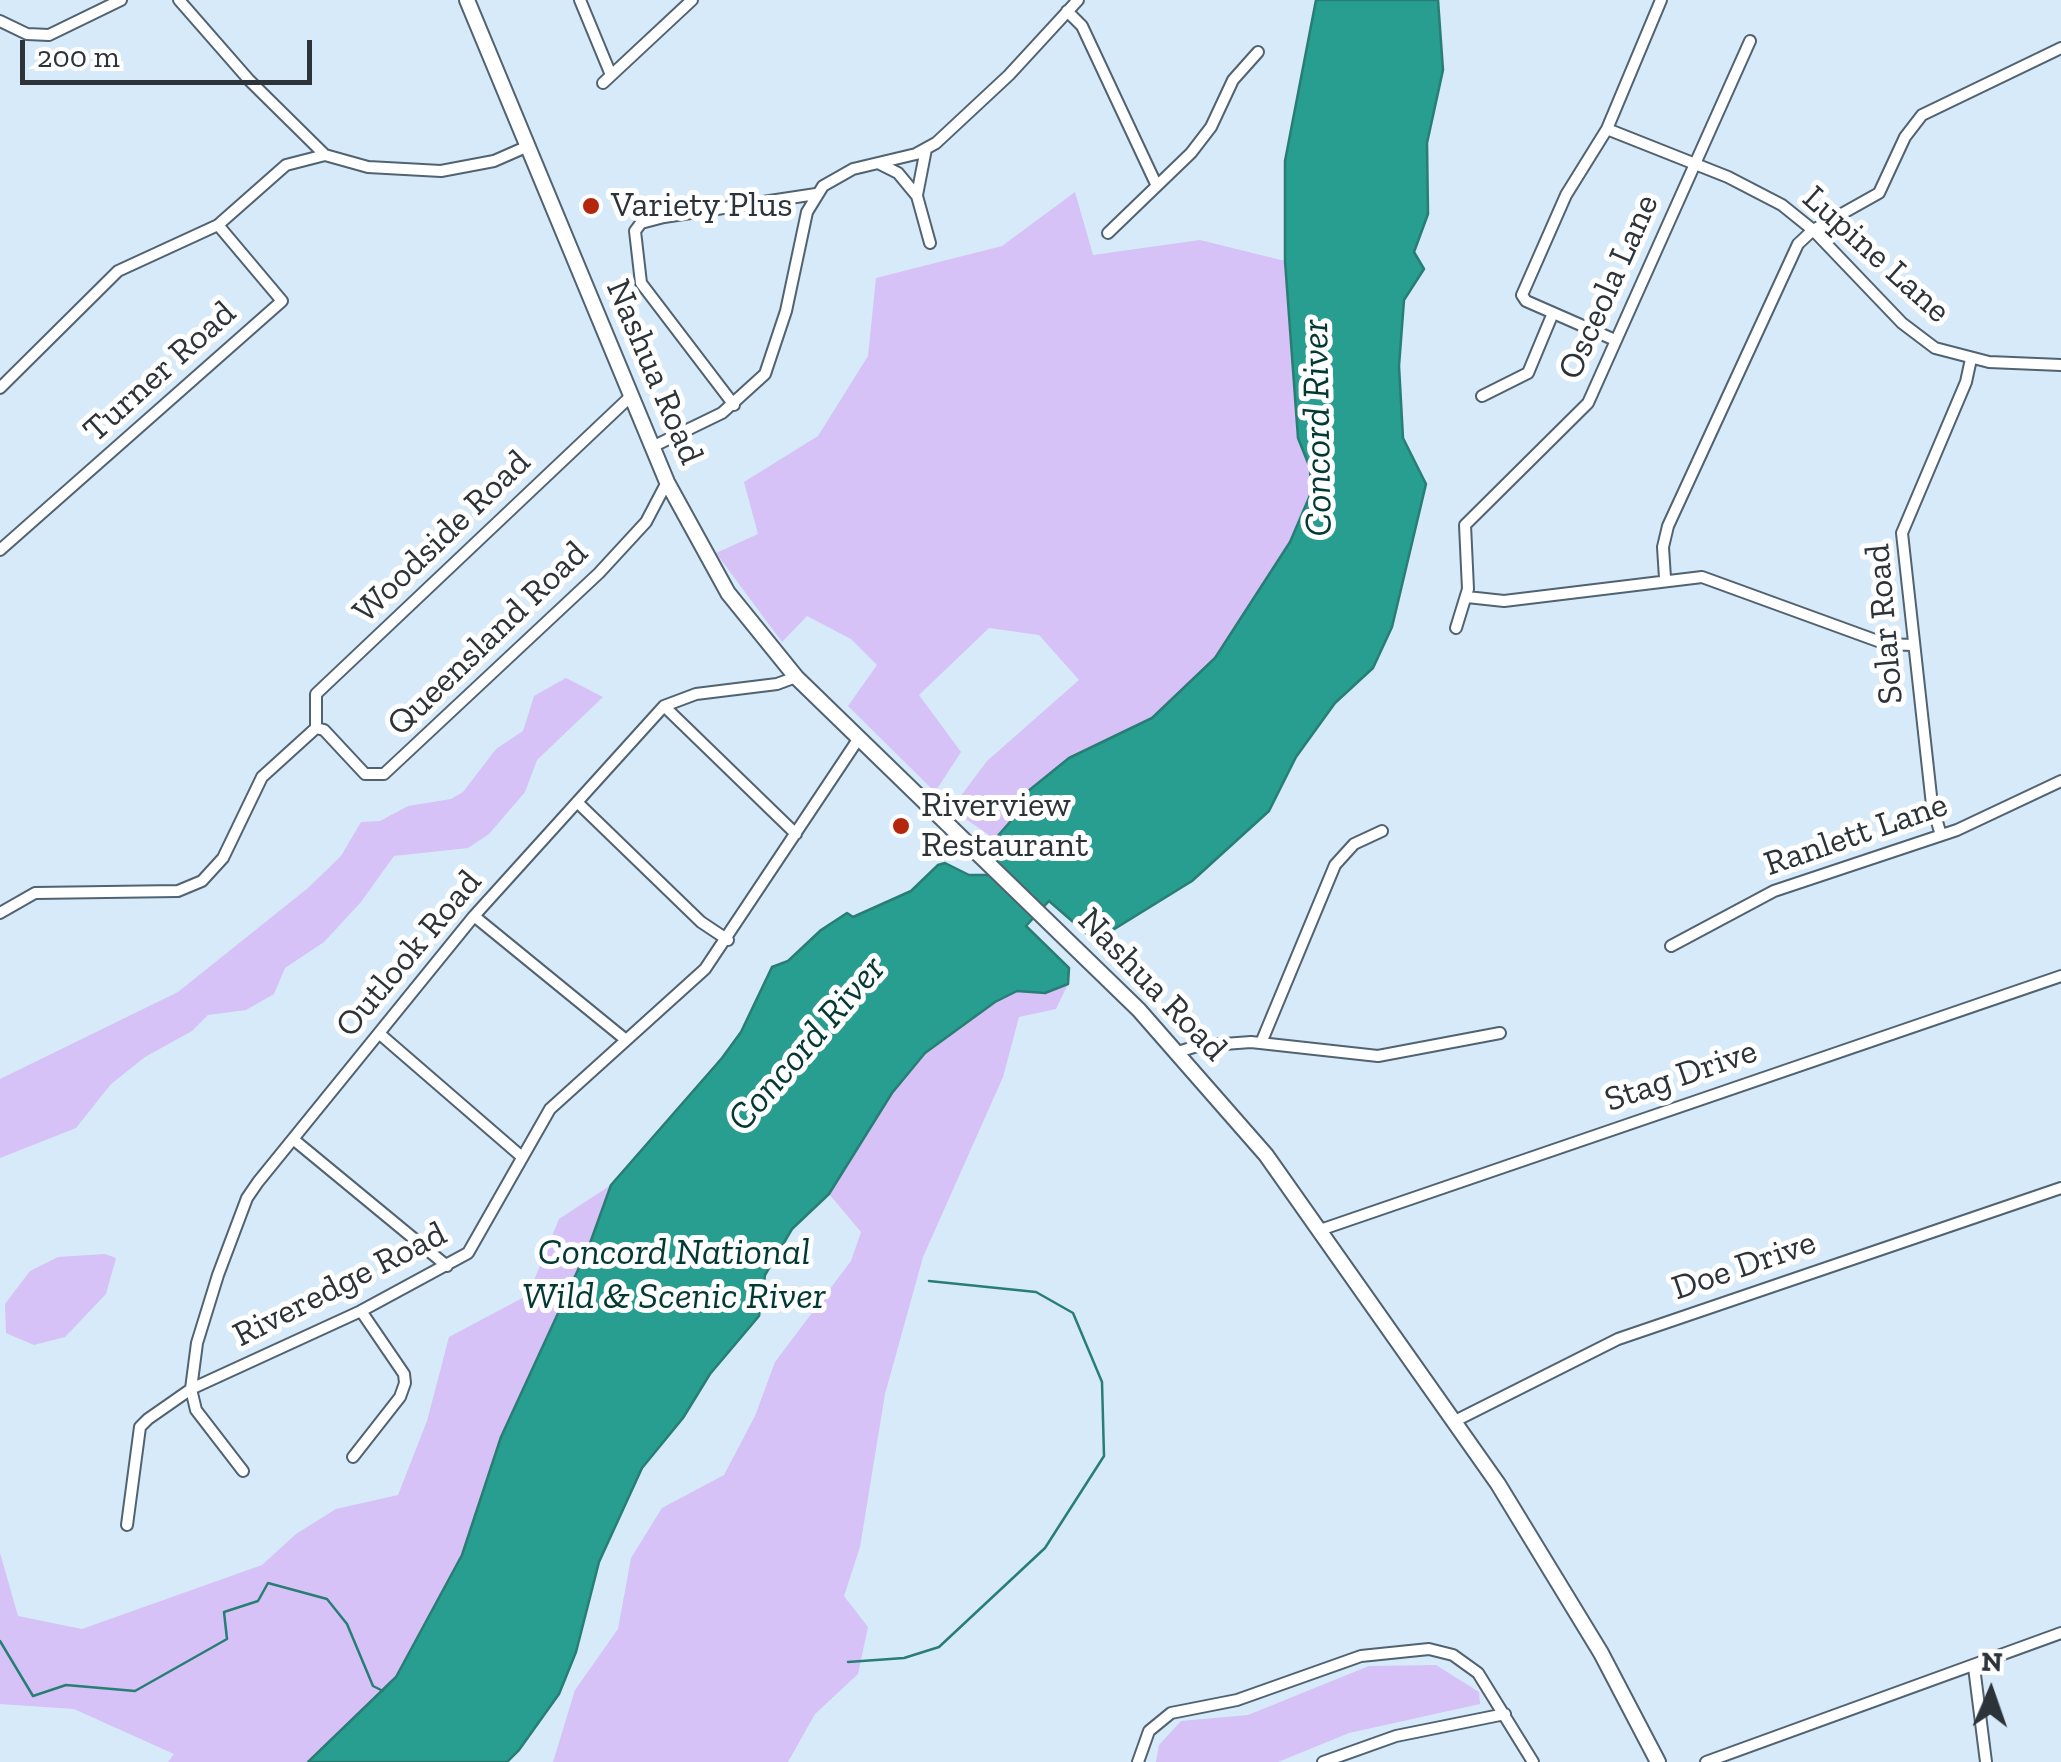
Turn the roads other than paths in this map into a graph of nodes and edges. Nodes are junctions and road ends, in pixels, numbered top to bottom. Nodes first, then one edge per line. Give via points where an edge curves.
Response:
1 (121, 0) edge
2 (179, 0) edge
3 (467, 0) edge
4 (580, 0) edge
5 (1078, 0) edge
6 (1661, 0) edge
7 (689, 1) edge
8 (1068, 11) junction
9 (0, 21) edge
10 (1750, 41) dead end
11 (2061, 48) edge
12 (1258, 52) dead end
13 (1607, 129) junction
14 (526, 147) junction
15 (926, 149) junction
16 (325, 154) junction
17 (879, 163) junction
18 (1696, 164) junction
19 (1156, 184) junction
20 (816, 194) junction
21 (917, 196) junction
22 (218, 225) junction
23 (1813, 230) junction
24 (1108, 233) dead end
25 (930, 242) dead end
26 (1554, 313) junction
27 (1615, 340) junction
28 (1971, 359) junction
29 (2061, 365) edge
30 (2, 381) edge
31 (631, 396) junction
32 (1482, 396) dead end
33 (734, 405) junction
34 (652, 447) junction
35 (667, 482) junction
36 (0, 550) edge
37 (1665, 578) junction
38 (1467, 597) junction
39 (1456, 628) dead end
40 (1912, 646) junction
41 (796, 677) junction
42 (664, 706) junction
43 (316, 728) junction
44 (859, 738) junction
45 (2061, 781) edge
46 (576, 802) junction
47 (1382, 831) dead end
48 (796, 834) junction
49 (1941, 835) junction
50 (0, 913) edge
51 (474, 916) junction
52 (728, 940) junction
53 (1671, 946) dead end
54 (2061, 976) edge
55 (1500, 1033) dead end
56 (381, 1034) junction
57 (626, 1040) junction
58 (1261, 1043) junction
59 (1178, 1052) junction
60 (294, 1139) junction
61 (522, 1156) junction
62 (2061, 1188) edge
63 (1320, 1230) junction
64 (447, 1266) junction
65 (361, 1311) junction
66 (191, 1390) junction
67 (1456, 1421) junction
68 (353, 1457) dead end
69 (243, 1471) dead end
70 (127, 1525) dead end
71 (2061, 1633) edge
72 (1974, 1667) junction
73 (1505, 1714) junction
74 (1138, 1762) edge
75 (1324, 1762) edge
76 (1533, 1762) edge
77 (1658, 1762) edge
78 (1706, 1762) edge
79 (1986, 1762) edge

1 - 9 street via 52,34 27,34
2 - 16 street
3 - 14 main road, Nashua Road
4 - 7 street via 607,79
5 - 8 street
6 - 13 street
8 - 15 street
8 - 19 street via 1082,26
10 - 18 street, Osceola Lane
11 - 23 street via 1922,116 1904,137 1879,193
12 - 19 street via 1228,86 1202,139
13 - 18 street, Lupine Lane
13 - 26 street via 1566,195 1524,286 1526,301
14 - 16 street via 441,172 368,166
14 - 31 main road, Nashua Road
15 - 17 street
15 - 21 street
16 - 22 street via 279,168
17 - 20 street via 842,173
17 - 21 street
18 - 23 street, Lupine Lane via 1770,198
18 - 27 street, Osceola Lane
19 - 24 street
20 - 33 street via 774,354 760,382
20 - 33 street via 664,217 636,228 639,280
21 - 25 street
22 - 30 street via 118,271
22 - 36 street, Turner Road via 282,301
23 - 28 street, Lupine Lane via 1913,332 1935,348
23 - 37 street via 1793,250 1668,526
26 - 27 street
26 - 32 street via 1528,373
27 - 38 street, Osceola Lane via 1581,413 1469,520 1463,537
28 - 29 street, Lupine Lane
28 - 40 street, Solar Road via 1904,522
31 - 34 main road, Nashua Road
31 - 43 street, Woodside Road via 316,694
33 - 34 street
34 - 35 main road, Nashua Road
35 - 41 main road, Nashua Road via 728,593
35 - 43 street, Queensland Road via 646,522 599,573 384,774 364,774
37 - 38 street via 1504,602
37 - 40 street via 1713,579 1886,644
38 - 39 street
40 - 49 street, Solar Road
41 - 42 street
41 - 44 main road, Nashua Road
42 - 46 street, Outlook Road
42 - 48 street
43 - 50 street via 262,777 223,858 202,881 178,891 35,893
44 - 48 street, Riveredge Road
44 - 59 main road, Nashua Road
45 - 49 street, Ranlett Lane
46 - 51 street, Outlook Road
46 - 52 street
47 - 58 street via 1354,844 1335,864
48 - 52 street, Riveredge Road
49 - 53 street, Ranlett Lane via 1774,891
51 - 56 street, Outlook Road
51 - 57 street
52 - 57 street, Riveredge Road
54 - 63 street, Stag Drive
55 - 58 street via 1378,1056
56 - 60 street, Outlook Road
56 - 61 street
57 - 61 street, Riveredge Road via 554,1104
58 - 59 street
59 - 63 main road, Nashua Road via 1266,1154
60 - 64 street
60 - 66 street, Outlook Road via 246,1198 197,1343
61 - 64 street, Riveredge Road via 476,1244
62 - 67 street, Doe Drive via 1634,1332
63 - 67 main road, Nashua Road
64 - 65 street, Riveredge Road
65 - 66 street, Riveredge Road
65 - 68 street via 404,1374 400,1397
66 - 69 street via 196,1410
66 - 70 street, Riveredge Road via 140,1428
67 - 77 main road, Nashua Road via 1567,1595
71 - 72 street
72 - 78 street
72 - 79 street
73 - 74 street via 1478,1673 1453,1655 1384,1652 1237,1700 1171,1714 1149,1731
73 - 75 street via 1396,1736
73 - 76 street

